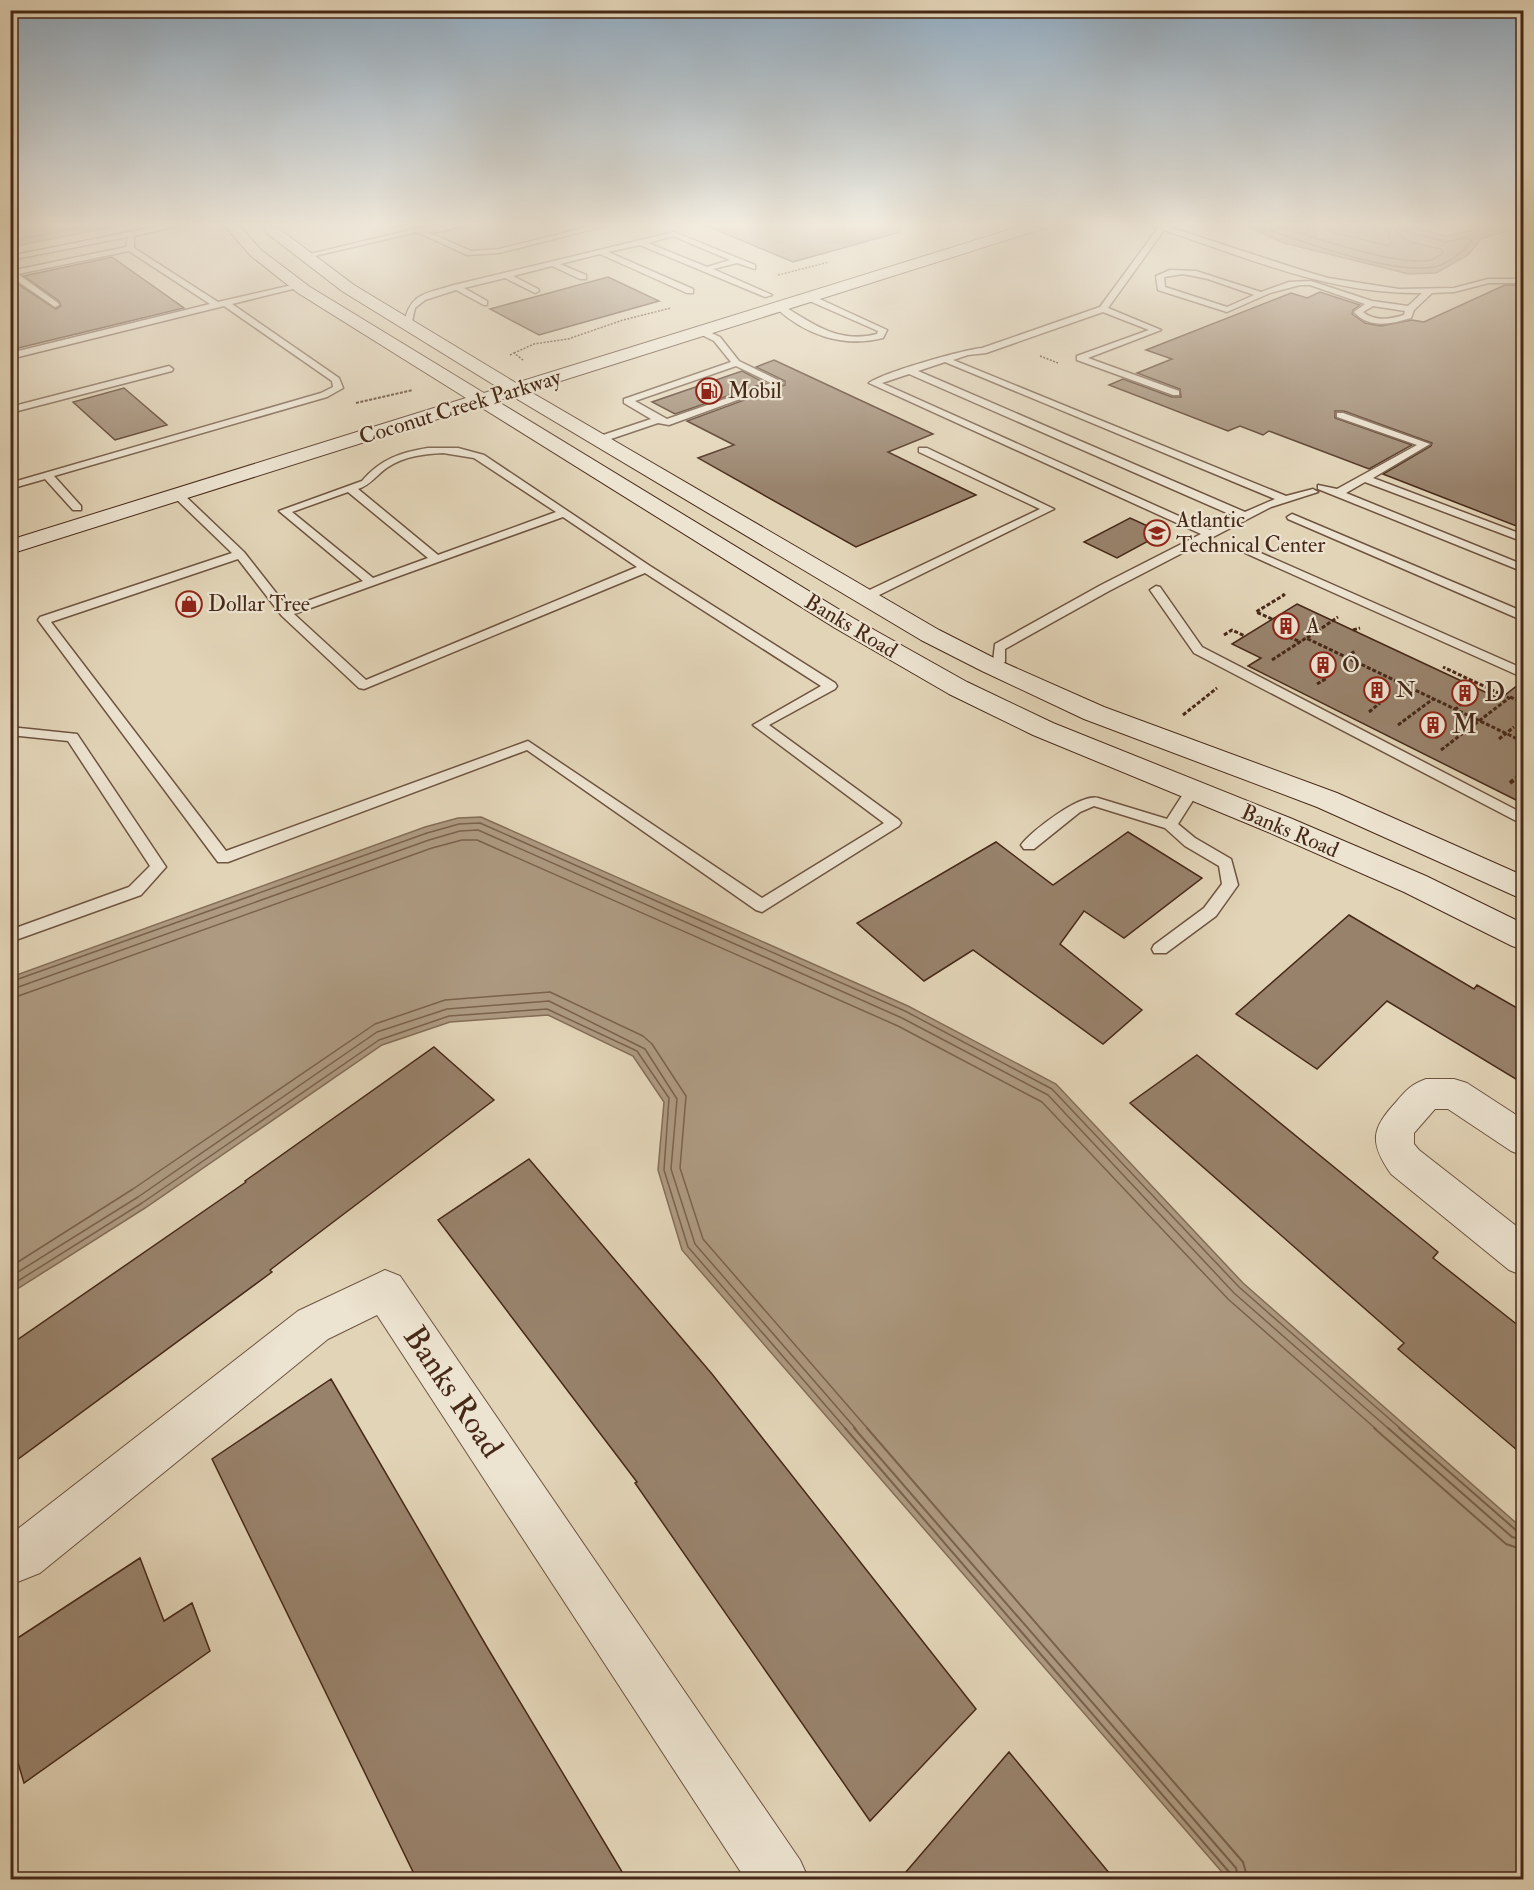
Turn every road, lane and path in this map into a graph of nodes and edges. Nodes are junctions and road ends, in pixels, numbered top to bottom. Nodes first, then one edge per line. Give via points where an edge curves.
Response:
1 (191, 311) edge
2 (231, 311) edge
3 (340, 311) edge
4 (387, 311) edge
5 (410, 311) edge
6 (736, 311) edge
7 (749, 311) edge
8 (789, 311) edge
9 (841, 311) edge
10 (1097, 311) edge
11 (1109, 311) edge
12 (1359, 311) edge
13 (1409, 311) edge
14 (408, 324) junction
15 (701, 331) junction
16 (10, 356) edge
17 (944, 359) junction
18 (736, 363) junction
19 (169, 369) dead end
20 (712, 371) junction
21 (909, 371) junction
22 (724, 377) dead end
23 (497, 378) junction
24 (687, 380) junction
25 (698, 385) dead end
26 (516, 390) junction
27 (658, 390) junction
28 (1176, 393) dead end
29 (474, 394) junction
30 (669, 395) dead end
31 (10, 410) edge
32 (1340, 415) dead end
33 (659, 419) junction
34 (598, 440) junction
35 (923, 450) dead end
36 (47, 475) junction
37 (1364, 478) junction
38 (10, 486) edge
39 (350, 488) junction
40 (1337, 494) junction
41 (178, 495) junction
42 (1283, 499) junction
43 (77, 508) junction
44 (564, 513) junction
45 (1244, 516) junction
46 (1292, 517) dead end
47 (10, 529) edge
48 (1210, 534) junction
49 (1524, 539) edge
50 (1238, 546) dead end
51 (10, 547) edge
52 (240, 554) junction
53 (436, 559) junction
54 (646, 568) junction
55 (1523, 569) edge
56 (1296, 572) junction
57 (371, 582) junction
58 (1156, 590) dead end
59 (866, 597) junction
60 (286, 613) junction
61 (1524, 617) edge
62 (1272, 619) dead end
63 (1358, 627) dead end
64 (1353, 630) dead end
65 (1236, 631) dead end
66 (1245, 636) dead end
67 (1289, 637) dead end
68 (1300, 642) junction
69 (1330, 650) junction
70 (1355, 651) dead end
71 (1324, 655) dead end
72 (1346, 657) junction
73 (1271, 660) dead end
74 (999, 662) dead end
75 (1238, 671) junction
76 (1379, 672) junction
77 (1524, 674) edge
78 (1372, 677) dead end
79 (1327, 678) dead end
80 (1466, 678) dead end
81 (1412, 679) dead end
82 (1461, 681) dead end
83 (1318, 683) dead end
84 (1405, 685) junction
85 (1501, 694) dead end
86 (1509, 698) junction
87 (1433, 699) junction
88 (1463, 702) dead end
89 (1380, 703) dead end
90 (1524, 703) edge
91 (1372, 709) dead end
92 (1455, 710) junction
93 (1179, 718) dead end
94 (1478, 720) junction
95 (1514, 727) dead end
96 (1395, 728) dead end
97 (10, 731) edge
98 (1452, 733) dead end
99 (1506, 734) junction
100 (1458, 736) junction
101 (1499, 739) dead end
102 (1524, 742) edge
103 (1440, 750) dead end
104 (1521, 774) dead end
105 (1513, 781) dead end
106 (1192, 791) junction
107 (1524, 820) edge
108 (1170, 825) junction
109 (1029, 845) dead end
110 (1524, 889) edge
111 (10, 936) edge
112 (1524, 938) edge
113 (1160, 949) dead end
114 (1524, 1140) edge
115 (1524, 1257) edge
116 (10, 1561) edge
117 (780, 1880) edge

1 - 16 lane
2 - 36 lane via 336,380 338,388
3 - 29 street, Banks Road
4 - 14 street, Banks Road
5 - 14 lane
6 - 23 street, Coconut Creek Parkway
7 - 15 street, Coconut Creek Parkway
8 - 9 lane via 832,338 852,342 880,336 883,330
10 - 17 lane via 983,351
11 - 28 lane via 1157,330 1080,358
12 - 13 lane via 1375,321 1394,322 1408,316
14 - 23 street, Banks Road
15 - 18 lane via 717,339
15 - 26 street, Coconut Creek Parkway
17 - 21 lane
17 - 42 lane
18 - 20 lane
18 - 33 lane via 778,383 695,409 666,423
19 - 31 lane
20 - 22 lane
20 - 24 lane
21 - 45 lane
21 - 48 lane via 874,383
23 - 26 street, Banks Road
23 - 29 street, Coconut Creek Parkway
24 - 25 lane
24 - 27 lane
26 - 29 street, Coconut Creek Parkway
26 - 34 street, Banks Road
27 - 30 lane
27 - 33 lane via 627,401
29 - 41 street, Coconut Creek Parkway
29 - 43 street, Coconut Creek Parkway
29 - 106 street, Banks Road via 922,669 1042,729
32 - 37 lane via 1425,444
33 - 34 lane
34 - 59 street, Banks Road
35 - 59 lane via 1049,509
36 - 38 lane
36 - 43 lane
37 - 40 lane
37 - 49 lane
39 - 44 lane via 366,483 372,472 385,464 409,455 435,450 473,453
39 - 53 lane
39 - 57 lane via 284,511
40 - 42 lane via 1317,490
40 - 55 lane
41 - 51 street, Coconut Creek Parkway
41 - 52 lane
42 - 45 lane
43 - 47 street, Coconut Creek Parkway
44 - 53 lane
44 - 54 lane
45 - 48 lane
46 - 61 lane
48 - 74 lane via 999,647
50 - 56 lane
52 - 54 lane via 44,620 223,858 528,745 762,906 894,823 760,725 830,686
52 - 60 lane
53 - 57 lane
54 - 60 lane via 364,685
56 - 62 path via 1269,588 1284,596 1256,612
56 - 77 lane
57 - 60 lane
58 - 75 lane via 1180,631 1198,650
59 - 110 street, Banks Road via 950,646 1085,709 1327,800
63 - 64 path
65 - 66 path
67 - 68 path
68 - 69 path via 1306,638
68 - 73 path
69 - 71 path
69 - 72 path
70 - 72 path
72 - 76 path
75 - 93 path
75 - 107 lane
76 - 78 path
76 - 84 path
79 - 83 path
80 - 82 path
81 - 84 path
84 - 87 path
85 - 86 path
86 - 90 path
86 - 94 path
87 - 92 path
87 - 96 path
88 - 92 path
89 - 91 path
92 - 94 path
94 - 99 path
94 - 100 path
95 - 99 path
97 - 111 lane via 72,737 158,867 135,891
98 - 100 path
99 - 101 path
99 - 102 path
100 - 103 path
104 - 105 path
106 - 108 lane
106 - 112 street, Banks Road via 1415,884
108 - 109 lane via 1093,801 1075,809
108 - 113 lane via 1226,863 1230,885 1210,912
114 - 115 street via 1454,1094 1426,1094 1395,1128 1395,1148 1405,1162
116 - 117 street, Banks Road via 23,1556 313,1325 385,1290

